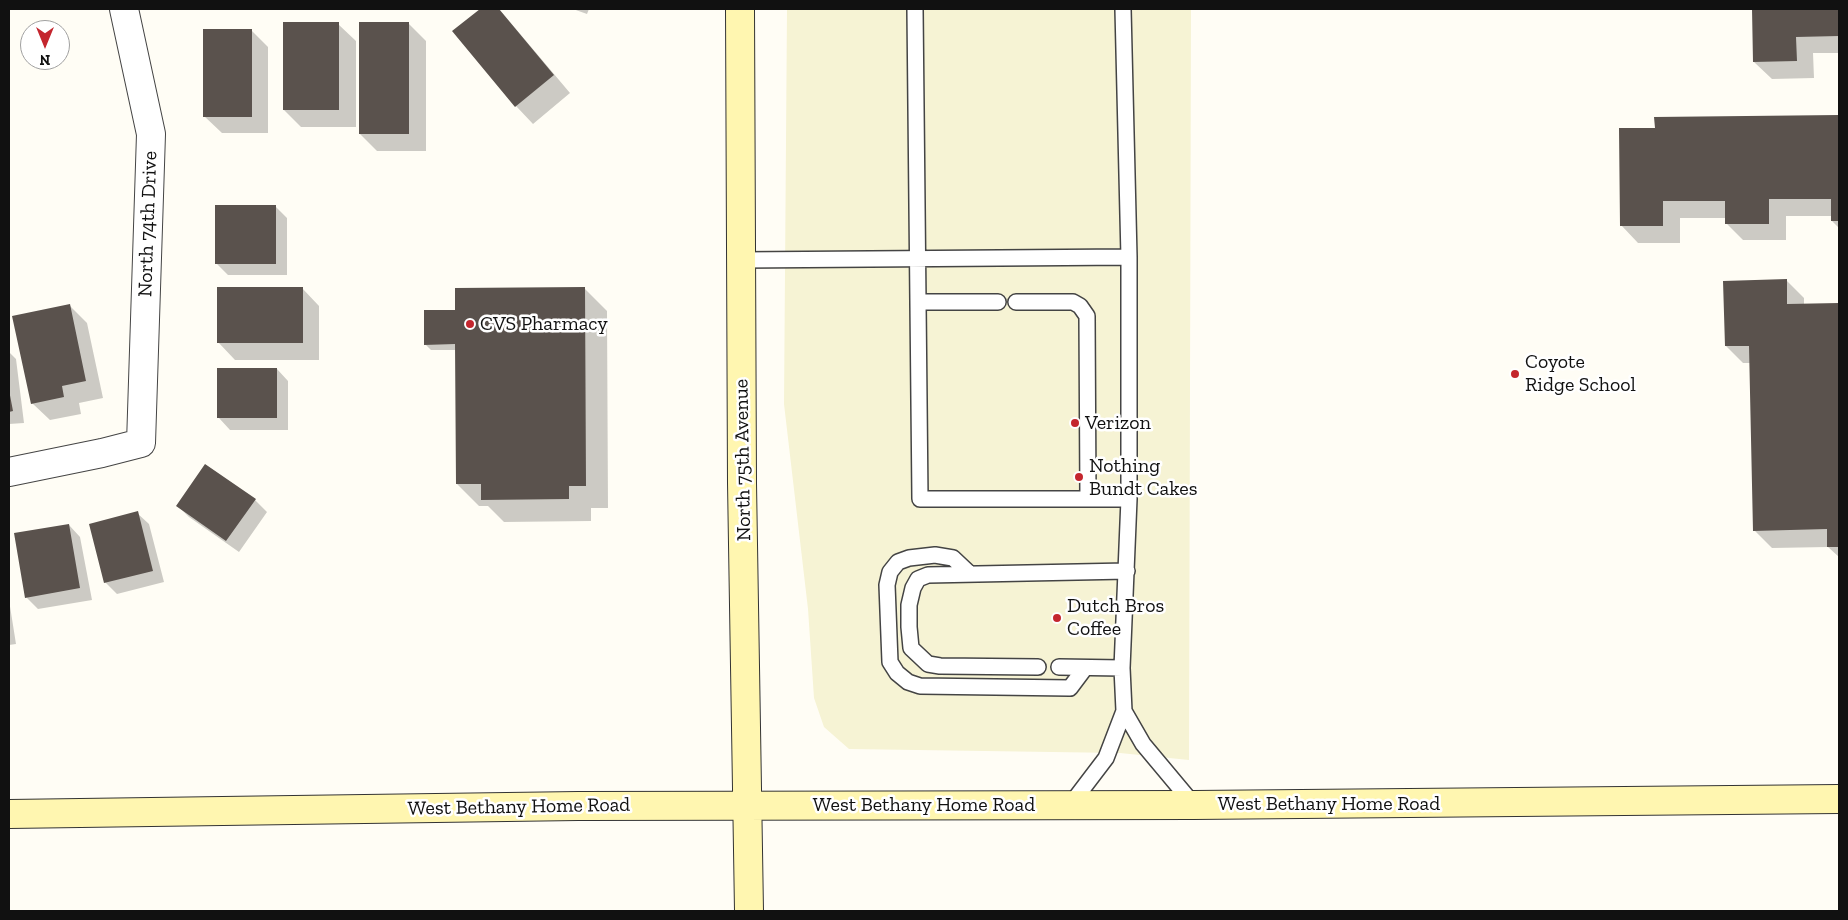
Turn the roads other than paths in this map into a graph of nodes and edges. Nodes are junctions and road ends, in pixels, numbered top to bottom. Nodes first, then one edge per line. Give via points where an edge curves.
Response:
1 (124, 9) edge
2 (740, 9) edge
3 (915, 9) edge
4 (1123, 9) edge
5 (1129, 257) junction
6 (917, 259) junction
7 (741, 260) junction
8 (918, 302) junction
9 (998, 302) dead end
10 (1016, 302) dead end
11 (9, 472) edge
12 (1088, 499) junction
13 (1129, 500) junction
14 (1126, 571) junction
15 (970, 574) junction
16 (1038, 667) dead end
17 (1059, 667) dead end
18 (1085, 668) junction
19 (1122, 668) junction
20 (1124, 711) junction
21 (1839, 799) edge
22 (1071, 804) junction
23 (1194, 805) junction
24 (746, 806) junction
25 (9, 814) edge
26 (748, 911) edge

1 - 11 street, North 74th Drive via 151,134 141,443
2 - 7 main road, North 75th Avenue
3 - 6 lane
4 - 5 lane
5 - 6 lane
5 - 13 lane
6 - 7 lane
6 - 8 lane
7 - 24 main road, North 75th Avenue
8 - 9 lane
8 - 12 lane via 920,500
10 - 12 lane via 1073,302 1087,316
12 - 13 lane
13 - 14 lane
14 - 15 lane
14 - 19 lane
15 - 16 lane via 928,575 918,580 909,605 911,648 928,664 940,666
15 - 18 lane via 953,558 934,555 898,562 890,572 887,585 890,662 908,682 920,686 1070,688
17 - 18 lane
18 - 19 lane
19 - 20 lane
20 - 22 lane via 1106,758
20 - 23 lane via 1143,744
21 - 23 main road, West Bethany Home Road
22 - 23 main road, West Bethany Home Road
22 - 24 main road, West Bethany Home Road
24 - 25 main road, West Bethany Home Road
24 - 26 main road, North 75th Avenue

